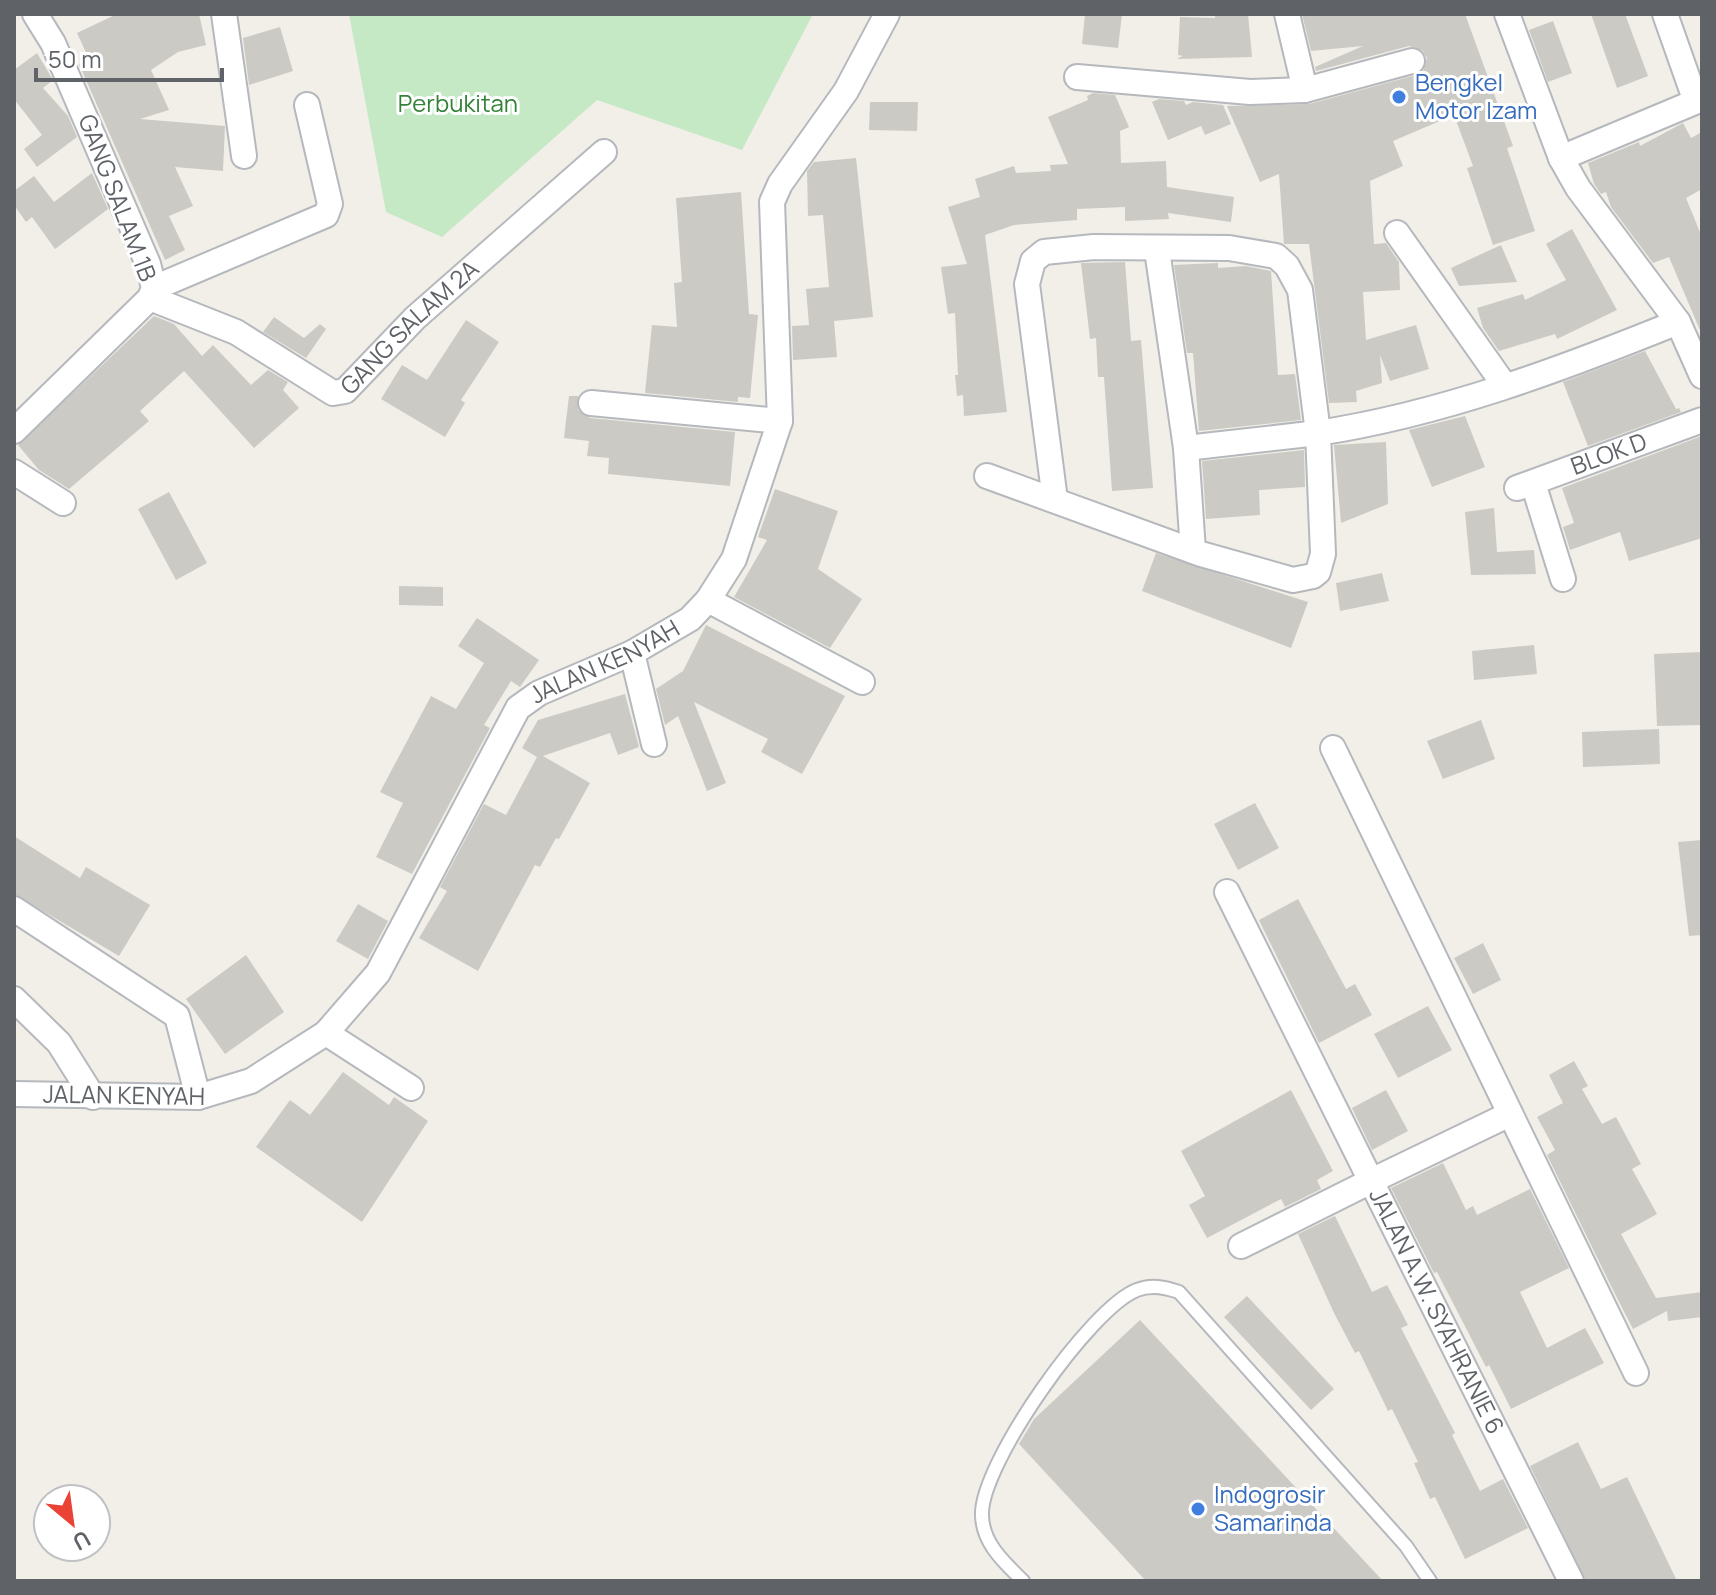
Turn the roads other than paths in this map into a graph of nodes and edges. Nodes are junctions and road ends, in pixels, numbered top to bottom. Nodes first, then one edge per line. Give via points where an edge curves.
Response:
1 (35, 14) edge
2 (224, 14) edge
3 (887, 14) edge
4 (1287, 14) edge
5 (1507, 14) edge
6 (1665, 14) edge
7 (1412, 61) dead end
8 (1077, 77) dead end
9 (1305, 90) junction
10 (1699, 99) edge
11 (307, 105) dead end
12 (604, 152) dead end
13 (244, 156) dead end
14 (1561, 158) junction
15 (1397, 233) dead end
16 (1157, 250) junction
17 (152, 293) junction
18 (1678, 322) junction
19 (1702, 376) edge
20 (1505, 386) junction
21 (591, 403) dead end
22 (1702, 420) edge
23 (780, 421) junction
24 (14, 431) edge
25 (1318, 433) junction
26 (1186, 448) junction
27 (14, 472) edge
28 (987, 476) dead end
29 (1055, 500) junction
30 (63, 503) dead end
31 (1193, 551) junction
32 (1563, 579) dead end
33 (708, 600) junction
34 (632, 653) junction
35 (862, 682) dead end
36 (654, 744) dead end
37 (1333, 748) dead end
38 (1227, 892) dead end
39 (14, 909) edge
40 (14, 999) edge
41 (326, 1033) junction
42 (411, 1088) dead end
43 (14, 1094) edge
44 (93, 1097) junction
45 (198, 1097) junction
46 (1510, 1114) junction
47 (1371, 1181) junction
48 (1241, 1246) dead end
49 (1636, 1373) dead end
50 (1023, 1581) edge
51 (1430, 1581) edge
52 (1571, 1581) edge

1 - 17 street, GANG SALAM 1B via 98,144 148,264
2 - 13 street
3 - 23 street, JALAN KENYAH via 846,91 772,202
4 - 9 street
5 - 14 street
6 - 10 street
7 - 9 street
8 - 9 street via 1250,92
10 - 14 street
11 - 17 street via 330,204 326,215
12 - 17 street, GANG SALAM 2A via 415,318 345,391 333,393 236,332
14 - 18 street
15 - 20 street
16 - 25 street via 1266,252 1287,266 1300,290
16 - 26 street
16 - 29 street via 1094,247 1044,252 1033,261 1027,284
17 - 24 street, GANG SALAM 1B
18 - 19 street
18 - 20 street
20 - 25 street via 1368,425
21 - 23 street
22 - 32 street, BLOK D via 1525,486
23 - 33 street, JALAN KENYAH via 734,559
25 - 26 street
25 - 31 street via 1323,554 1318,572 1293,580
26 - 31 street
27 - 30 street
28 - 29 street
29 - 31 street
33 - 34 street, JALAN KENYAH via 690,619
33 - 35 street
34 - 36 street
34 - 41 street, JALAN KENYAH via 539,693 518,708 378,973
37 - 46 street
38 - 47 street
39 - 45 street via 177,1016
40 - 44 street via 59,1043
41 - 42 street
41 - 45 street, JALAN KENYAH via 251,1081
43 - 44 street, JALAN KENYAH
44 - 45 street, JALAN KENYAH
46 - 47 street, JALAN A.W. SYAHRANIE 6
46 - 49 street
47 - 48 street
47 - 52 street, JALAN A.W. SYAHRANIE 6
50 - 51 lane via 990,1547 981,1512 1005,1447 1041,1390 1106,1313 1137,1290 1162,1286 1179,1292 1406,1546

